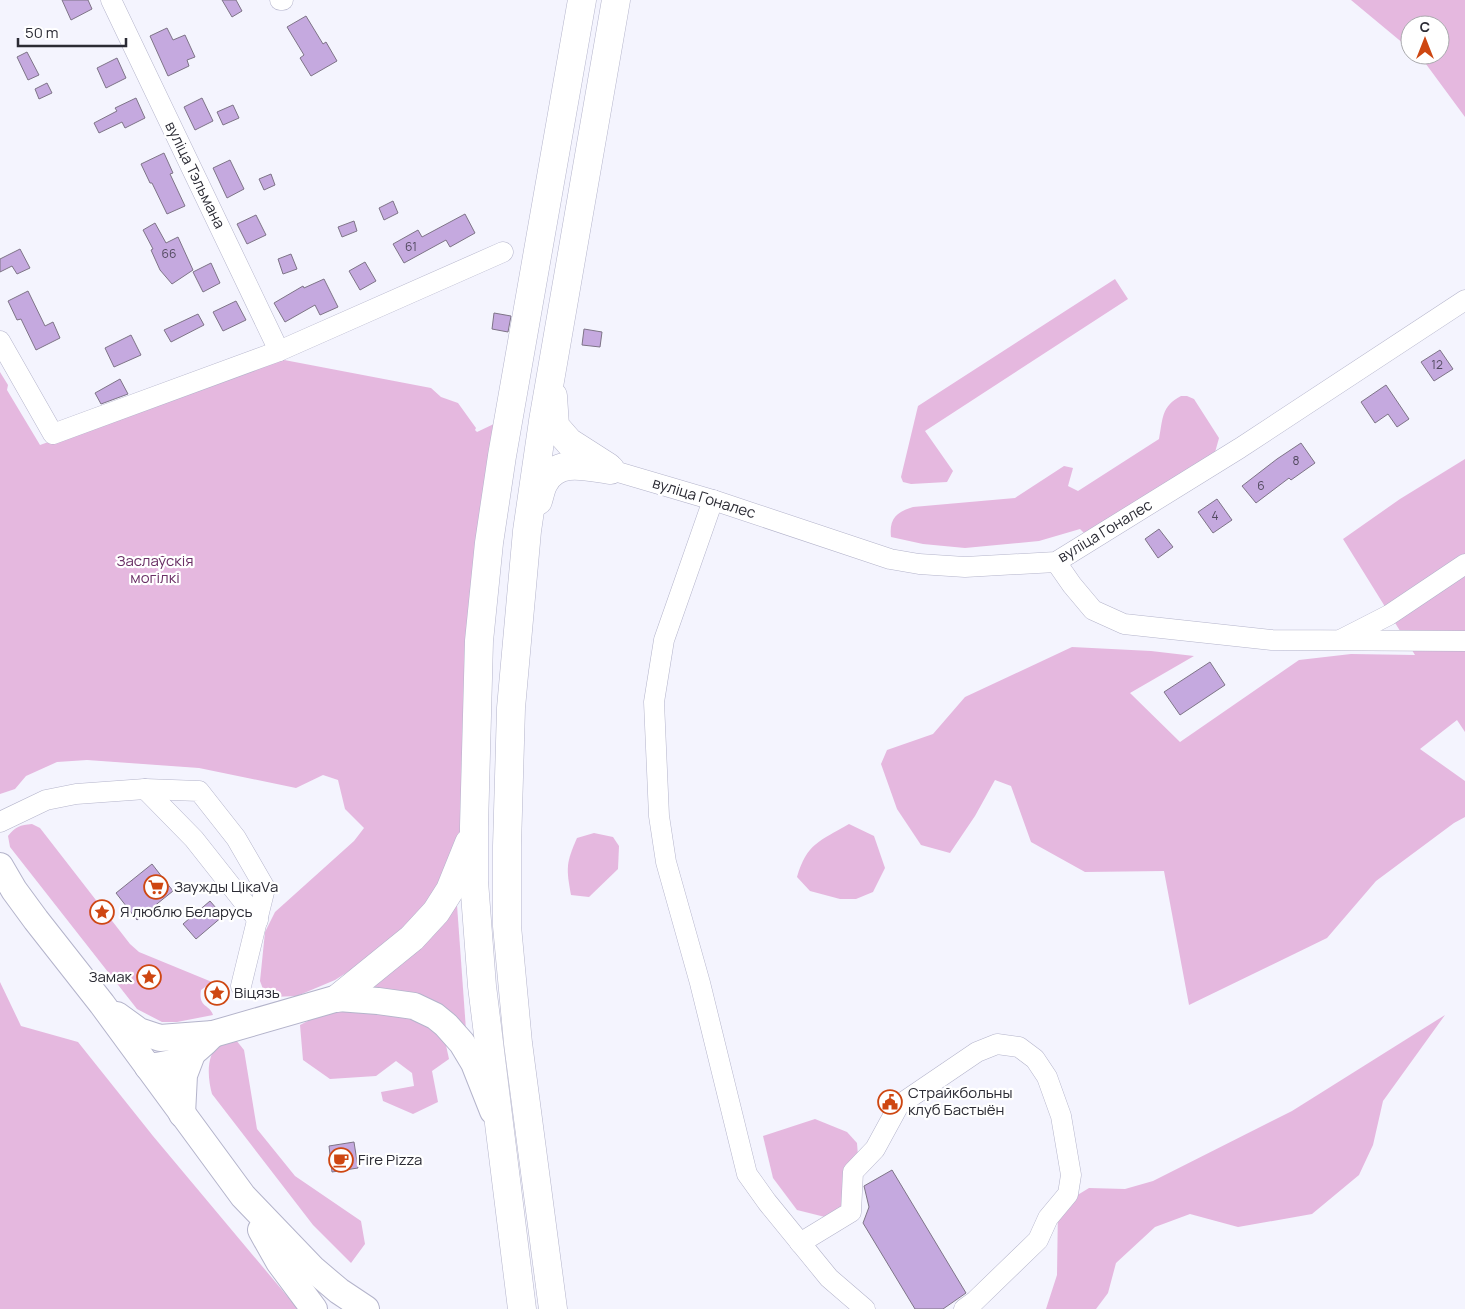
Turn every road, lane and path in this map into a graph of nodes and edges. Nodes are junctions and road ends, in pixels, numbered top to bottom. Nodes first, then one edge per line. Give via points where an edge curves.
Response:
1 (111, 0) edge
2 (582, 0) edge
3 (616, 0) edge
4 (504, 252) dead end
5 (1465, 300) edge
6 (0, 341) edge
7 (279, 350) junction
8 (551, 379) junction
9 (611, 470) junction
10 (713, 500) junction
11 (527, 531) junction
12 (1056, 562) junction
13 (1465, 564) edge
14 (1338, 641) junction
15 (1465, 641) edge
16 (145, 789) junction
17 (0, 822) edge
18 (474, 827) junction
19 (0, 866) edge
20 (7, 885) edge
21 (258, 920) junction
22 (241, 986) dead end
23 (338, 998) junction
24 (102, 1004) junction
25 (213, 1034) junction
26 (160, 1038) junction
27 (192, 1054) junction
28 (148, 1067) junction
29 (182, 1114) junction
30 (498, 1124) junction
31 (243, 1196) junction
32 (800, 1243) junction
33 (314, 1309) edge
34 (366, 1309) edge
35 (522, 1309) edge
36 (553, 1309) edge
37 (865, 1309) edge
38 (964, 1309) edge

1 - 7 street, вуліца Тэльмана
2 - 18 highway via 489,543 479,641
3 - 8 highway
4 - 7 street
5 - 12 street, вуліца Гоналес via 1240,448
6 - 7 street via 53,434
8 - 9 highway via 555,426 569,442
8 - 11 highway
9 - 10 street, вуліца Гоналес
9 - 11 highway via 567,465 554,469 544,482
10 - 12 street, вуліца Гоналес via 871,553 919,564 965,567
10 - 32 street via 664,640 654,702 658,816 666,862 700,983 747,1174
11 - 36 highway via 511,708 507,926 518,1043
12 - 14 street via 1093,610 1124,624 1272,640
13 - 14 street via 1389,615
14 - 15 street
16 - 17 street via 76,794 46,800
16 - 21 street via 194,839
16 - 21 street via 199,791 236,838 265,888
18 - 23 highway via 450,890 436,912 412,938
18 - 30 highway via 474,881 482,986
19 - 20 main road
20 - 24 main road
21 - 22 street
23 - 25 main road
23 - 30 main road via 414,1006 446,1025 474,1063
24 - 26 main road via 139,1031
24 - 28 main road
25 - 26 main road
25 - 27 main road
26 - 28 main road
27 - 28 main road via 171,1065
27 - 29 main road via 184,1076
28 - 29 main road
29 - 31 main road
30 - 35 highway
31 - 33 main road via 279,1262
31 - 34 main road via 313,1270
32 - 37 street via 829,1278
32 - 38 street via 851,1212 853,1172 875,1149 899,1105 977,1052 997,1044 1019,1047 1034,1058 1047,1077 1061,1116 1070,1175 1068,1194 1048,1218 1038,1240

